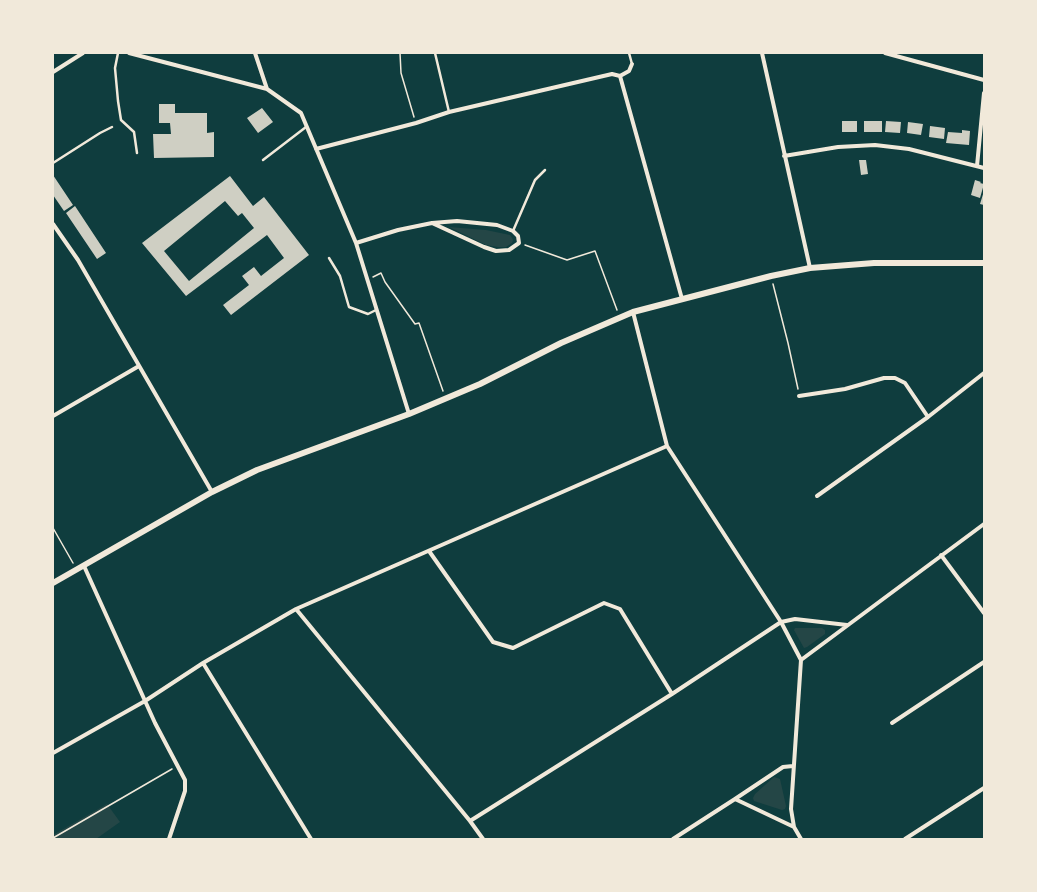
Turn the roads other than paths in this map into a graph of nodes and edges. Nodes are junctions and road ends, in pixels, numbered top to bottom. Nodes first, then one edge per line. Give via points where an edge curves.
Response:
1 (83, 53) edge
2 (118, 53) edge
3 (129, 53) edge
4 (255, 53) edge
5 (436, 53) edge
6 (629, 53) edge
7 (762, 53) edge
8 (885, 53) edge
9 (632, 64) joint
10 (53, 72) edge
11 (620, 76) junction
12 (984, 80) edge
13 (267, 88) junction
14 (984, 94) edge
15 (450, 112) junction
16 (112, 127) dead end
17 (306, 127) junction
18 (316, 149) junction
19 (137, 153) dead end
20 (784, 156) junction
21 (263, 160) dead end
22 (53, 163) edge
23 (977, 166) junction
24 (984, 168) edge
25 (545, 170) dead end
26 (432, 223) junction
27 (53, 224) edge
28 (513, 231) junction
29 (356, 243) junction
30 (330, 258) dead end
31 (984, 263) edge
32 (810, 268) junction
33 (682, 299) junction
34 (377, 310) junction
35 (633, 312) junction
36 (139, 366) junction
37 (984, 373) edge
38 (799, 396) road end
39 (409, 414) junction
40 (53, 416) edge
41 (928, 416) junction
42 (667, 446) junction
43 (212, 492) junction
44 (817, 496) dead end
45 (984, 524) edge
46 (429, 551) junction
47 (941, 555) junction
48 (84, 566) junction
49 (53, 583) edge
50 (296, 609) junction
51 (984, 613) edge
52 (781, 622) junction
53 (847, 625) junction
54 (801, 660) junction
55 (984, 662) edge
56 (203, 664) junction
57 (672, 694) junction
58 (145, 701) junction
59 (892, 723) dead end
60 (53, 753) edge
61 (794, 766) junction
62 (984, 788) edge
63 (735, 799) junction
64 (470, 821) junction
65 (794, 827) junction
66 (169, 839) edge
67 (311, 839) edge
68 (483, 839) edge
69 (673, 839) edge
70 (802, 839) edge
71 (905, 839) edge

1 - 10 street
2 - 19 lane via 115,68 121,120 134,132
3 - 13 street
4 - 13 street
5 - 15 lane
6 - 9 lane
7 - 20 street
8 - 12 street
9 - 11 street via 629,71
11 - 15 street via 612,74
11 - 33 street
13 - 17 street via 301,114
14 - 23 street
15 - 18 street
16 - 22 lane
17 - 18 street
17 - 21 lane
18 - 29 street
20 - 23 street via 838,147 876,146 909,149
20 - 32 street
23 - 24 street
25 - 28 lane via 535,180
26 - 28 street via 457,221 497,225
26 - 28 street via 496,251 508,250 519,243 518,236
26 - 29 street
27 - 36 street via 78,260
29 - 34 street
30 - 34 lane via 340,276 350,307 368,314
31 - 32 street via 874,263
32 - 33 street
33 - 35 street
34 - 39 street
35 - 39 street via 562,343 480,384
35 - 42 street
36 - 40 street
36 - 43 street
37 - 41 street
38 - 41 street via 844,389 884,378 895,378 905,384
39 - 43 street via 257,470
41 - 44 street
42 - 46 street
42 - 52 street
43 - 48 street
45 - 47 street
46 - 50 street
46 - 57 street via 492,642 513,648 604,603 620,609
47 - 51 street
47 - 53 street
48 - 49 street
48 - 58 street
50 - 56 street
50 - 64 street
52 - 53 street via 795,619
52 - 54 street
52 - 57 street
53 - 54 street
54 - 61 street
55 - 59 street
56 - 58 street
56 - 67 street
57 - 64 street
58 - 60 street
58 - 66 street via 185,780 185,791
61 - 63 street via 783,767
61 - 65 street via 791,809
62 - 71 street
63 - 65 street
63 - 69 street
64 - 68 street
65 - 70 street

